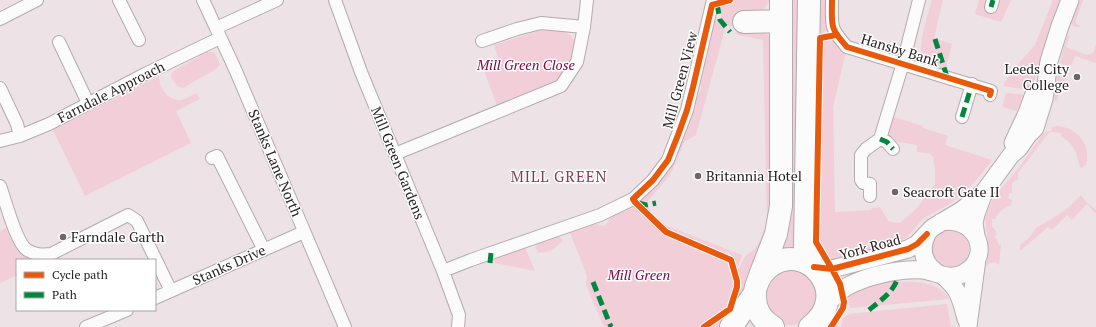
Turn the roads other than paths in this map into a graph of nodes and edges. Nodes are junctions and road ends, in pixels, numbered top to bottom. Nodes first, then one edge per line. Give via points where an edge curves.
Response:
1 (37, 0) edge
2 (119, 0) edge
3 (203, 0) edge
4 (277, 0) edge
5 (335, 0) edge
6 (587, 0) edge
7 (713, 0) edge
8 (809, 0) edge
9 (832, 0) edge
10 (919, 0) edge
11 (1070, 0) edge
12 (781, 10) edge
13 (0, 19) edge
14 (744, 22) dead end
15 (584, 27) junction
16 (218, 33) junction
17 (139, 40) dead end
18 (482, 41) dead end
19 (59, 42) dead end
20 (903, 63) junction
21 (972, 84) junction
22 (0, 88) edge
23 (990, 95) dead end
24 (88, 103) junction
25 (962, 117) dead end
26 (20, 136) junction
27 (880, 139) junction
28 (0, 141) edge
29 (893, 149) dead end
30 (395, 154) junction
31 (212, 158) dead end
32 (0, 186) edge
33 (984, 192) junction
34 (870, 196) dead end
35 (941, 222) junction
36 (304, 232) junction
37 (927, 234) junction
38 (976, 236) junction
39 (264, 250) junction
40 (977, 258) junction
41 (155, 259) edge
42 (156, 260) edge
43 (813, 267) junction
44 (443, 271) junction
45 (942, 275) junction
46 (757, 286) junction
47 (171, 291) junction
48 (156, 298) edge
49 (125, 311) edge
50 (819, 318) edge
51 (86, 327) edge
52 (345, 327) edge
53 (458, 327) edge
54 (731, 327) edge
55 (773, 327) edge
56 (968, 327) edge

1 - 13 street
2 - 17 street
3 - 16 street, Stanks Lane North
4 - 16 street, Farndale Approach
5 - 30 street, Mill Green Gardens
6 - 15 street
7 - 44 street, Mill Green View via 687,110 668,160 653,180 633,199 600,216
8 - 43 highway via 804,246
9 - 20 street, Hansby Bank via 832,26 847,47
10 - 20 street
11 - 33 street, York Road via 1049,61 1012,145 1011,155
12 - 14 highway
12 - 46 highway via 781,206 776,234
15 - 18 street via 541,22
15 - 30 street via 577,62 561,86
16 - 24 street, Farndale Approach
16 - 36 street, Stanks Lane North
19 - 24 street
20 - 21 street, Hansby Bank
20 - 27 street
21 - 23 street, Hansby Bank via 991,90
21 - 25 street
22 - 26 street
24 - 26 street, Farndale Approach
26 - 28 street, Farndale Approach
27 - 29 street
27 - 34 street via 861,155 861,180 870,184
30 - 44 street, Mill Green Gardens
31 - 39 street via 217,156
32 - 41 street via 19,240 26,249 39,255 51,254 128,215 137,221
33 - 35 street, York Road via 962,210
33 - 38 street, York Road via 974,223
35 - 37 street, York Road
35 - 38 street via 961,223
36 - 39 street, Stanks Drive
36 - 52 street, Stanks Lane North
37 - 43 street, York Road via 908,249 832,269
37 - 45 street, York Road via 922,249 924,257 934,271
38 - 40 street, York Road
39 - 47 street, Stanks Drive
40 - 45 street via 964,274
40 - 56 street, York Road
42 - 47 street
43 - 46 highway via 799,260 779,261 763,272
43 - 50 highway via 819,272 827,289
44 - 53 street, Mill Green Gardens via 459,315
45 - 50 street via 914,270 870,278 847,287
45 - 56 street, York Road via 958,291
46 - 54 highway
46 - 55 highway via 755,302 758,310
47 - 48 street, Stanks Drive
49 - 51 street

